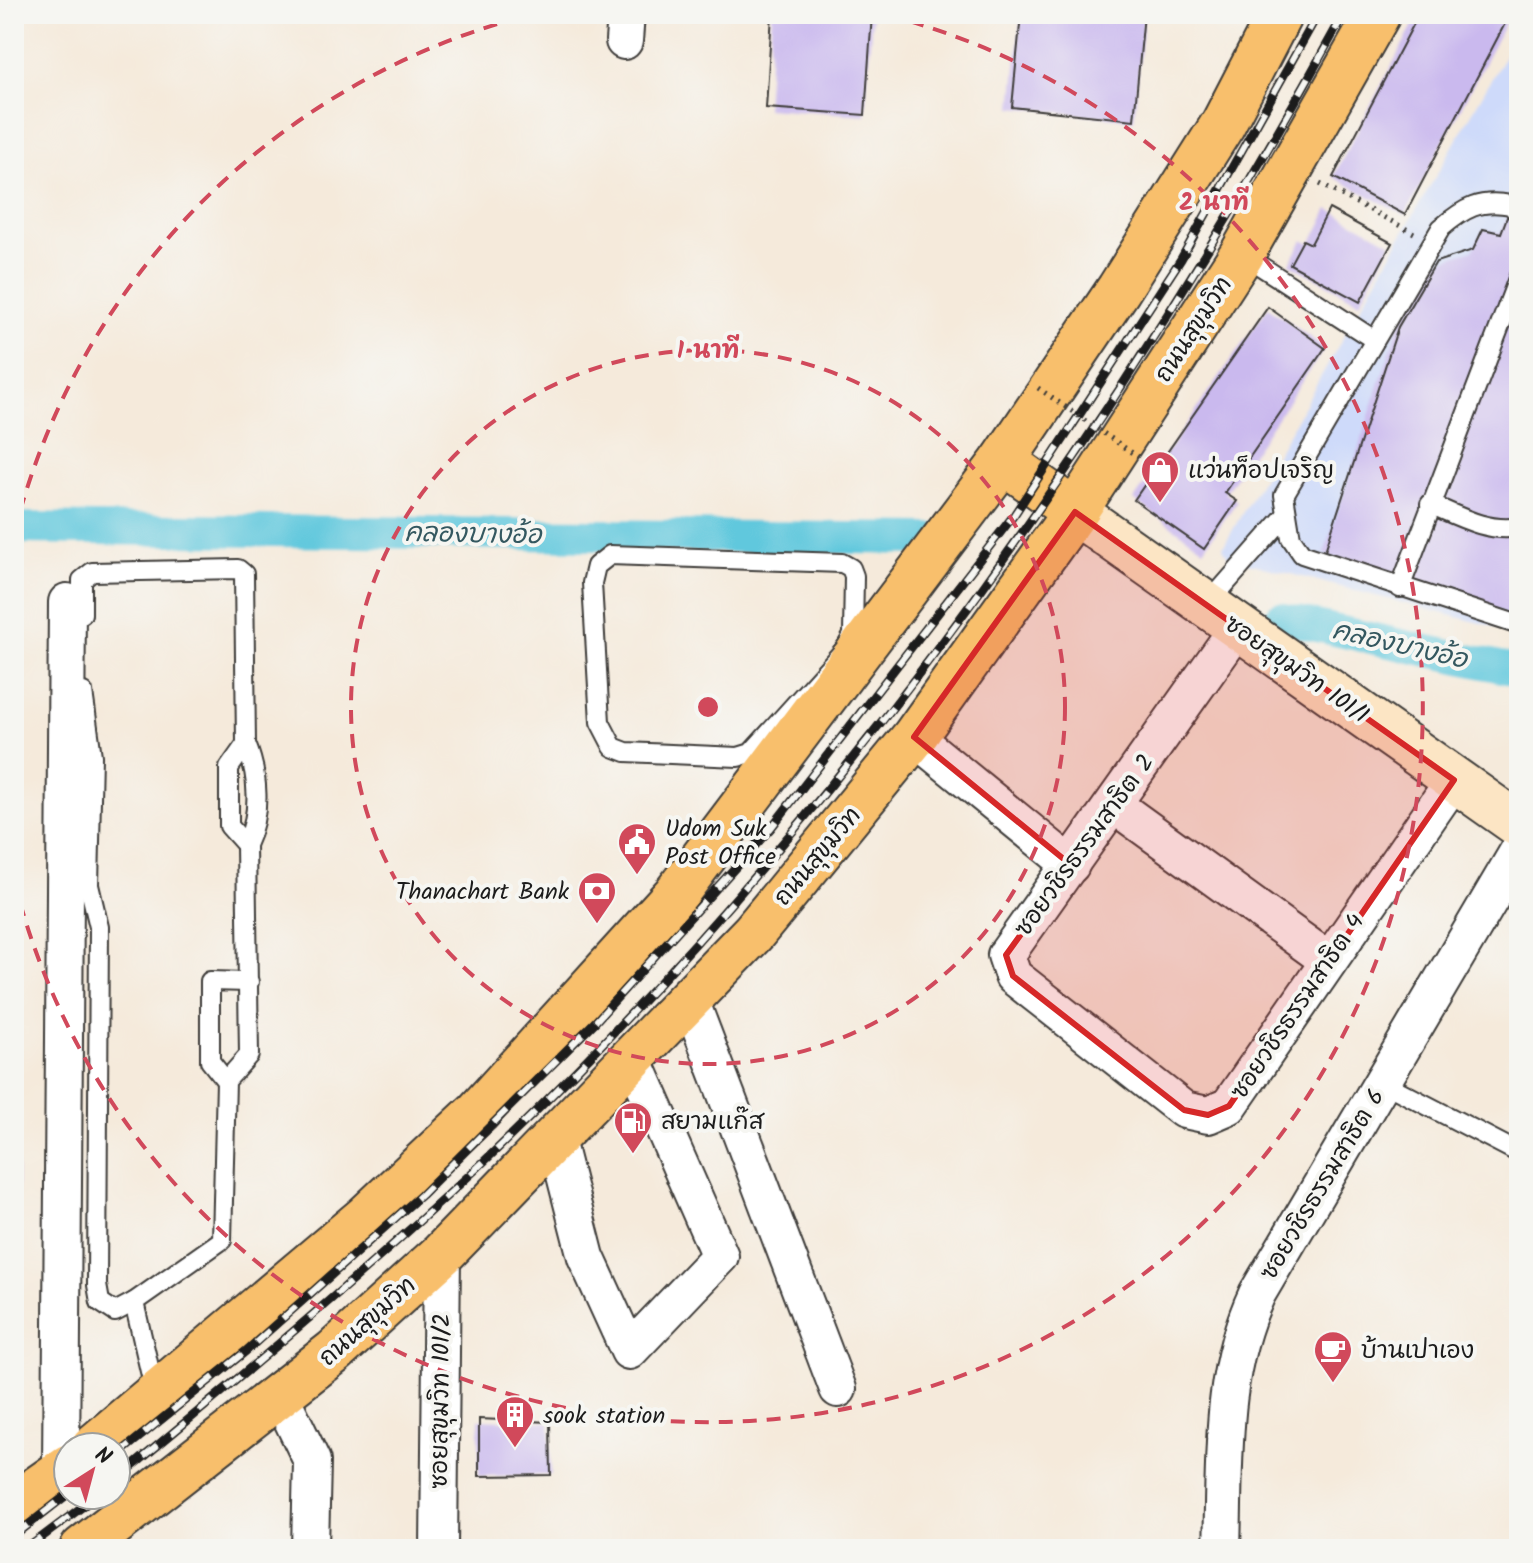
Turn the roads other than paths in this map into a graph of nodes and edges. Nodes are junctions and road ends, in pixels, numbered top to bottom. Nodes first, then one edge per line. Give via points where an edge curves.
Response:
1 (1280, 14) edge
2 (1378, 14) edge
3 (1519, 214) edge
4 (1242, 254) junction
5 (1519, 276) edge
6 (1373, 339) junction
7 (1003, 461) junction
8 (1430, 504) junction
9 (1075, 512) junction
10 (1286, 515) junction
11 (1519, 527) edge
12 (1400, 588) junction
13 (67, 602) dead end
14 (1222, 617) junction
15 (1519, 625) edge
16 (810, 702) junction
17 (914, 737) junction
18 (246, 744) junction
19 (1454, 780) junction
20 (1114, 805) junction
21 (1519, 825) edge
22 (246, 845) junction
23 (1519, 850) edge
24 (1071, 865) junction
25 (1328, 960) junction
26 (249, 982) junction
27 (689, 997) junction
28 (1099, 1043) joint
29 (632, 1056) junction
30 (226, 1081) junction
31 (1382, 1082) junction
32 (555, 1136) junction
33 (1519, 1153) edge
34 (442, 1254) junction
35 (134, 1302) junction
36 (838, 1389) dead end
37 (280, 1395) junction
38 (156, 1396) junction
39 (74, 1431) edge
40 (113, 1431) edge
41 (52, 1478) edge
42 (14, 1505) edge
43 (82, 1549) edge
44 (310, 1549) edge
45 (439, 1549) edge
46 (1222, 1549) edge

1 - 7 main road via 1223,124
2 - 4 main road, ถนนสุขุมวิท
3 - 6 lane via 1511,205 1481,203 1462,209 1431,242
4 - 6 lane
4 - 9 main road, ถนนสุขุมวิท
5 - 8 lane
6 - 10 lane via 1284,495
7 - 9 main road
7 - 16 main road
8 - 11 lane via 1504,530
8 - 12 lane
9 - 14 street, ซอยสุขุมวิท 101/1
9 - 17 main road, ถนนสุขุมวิท
10 - 12 lane via 1291,538 1302,554
10 - 14 lane
12 - 15 lane
13 - 39 street
14 - 19 street, ซอยสุขุมวิท 101/1
14 - 20 street, ซอยวชิรธรรมสาธิต 2
16 - 16 lane via 751,753 738,757 613,747 600,722 592,583 596,566 610,555 842,563 851,568 853,635
16 - 38 main road via 675,895 478,1112 366,1217
17 - 24 street
17 - 27 main road, ถนนสุขุมวิท via 754,932
18 - 22 lane via 256,767 255,826
18 - 22 lane via 229,768 229,826
18 - 35 lane via 242,571 86,574 82,608 83,709 92,756 89,885 99,927 97,1285 100,1302 115,1312
19 - 21 street, ซอยสุขุมวิท 101/1
19 - 25 street, ซอยวชิรธรรมสาธิต 4
20 - 24 street, ซอยวชิรธรรมสาธิต 2
20 - 25 street
22 - 26 lane
23 - 31 street, ซอยวชิรธรรมสาธิต 6
24 - 28 street, ซอยวชิรธรรมสาธิต 2 via 1006,955 1013,976
25 - 28 street, ซอยวชิรธรรมสาธิต 4 via 1229,1106 1208,1115 1184,1110
26 - 30 lane via 249,1055
26 - 30 lane via 210,981 210,1061
27 - 29 main road, ถนนสุขุมวิท
27 - 36 street
29 - 32 main road, ถนนสุขุมวิท
29 - 32 street via 720,1256 629,1351 586,1257
30 - 35 lane via 222,1240
31 - 33 lane
31 - 46 street, ซอยวชิรธรรมสาธิต 6 via 1241,1327 1228,1382
32 - 34 main road, ถนนสุขุมวิท
34 - 37 main road, ถนนสุขุมวิท
34 - 45 street, ซอยสุขุมวิท 101/2
35 - 38 lane
37 - 43 main road, ถนนสุขุมวิท
37 - 44 street via 312,1461
38 - 40 main road
41 - 42 main road

